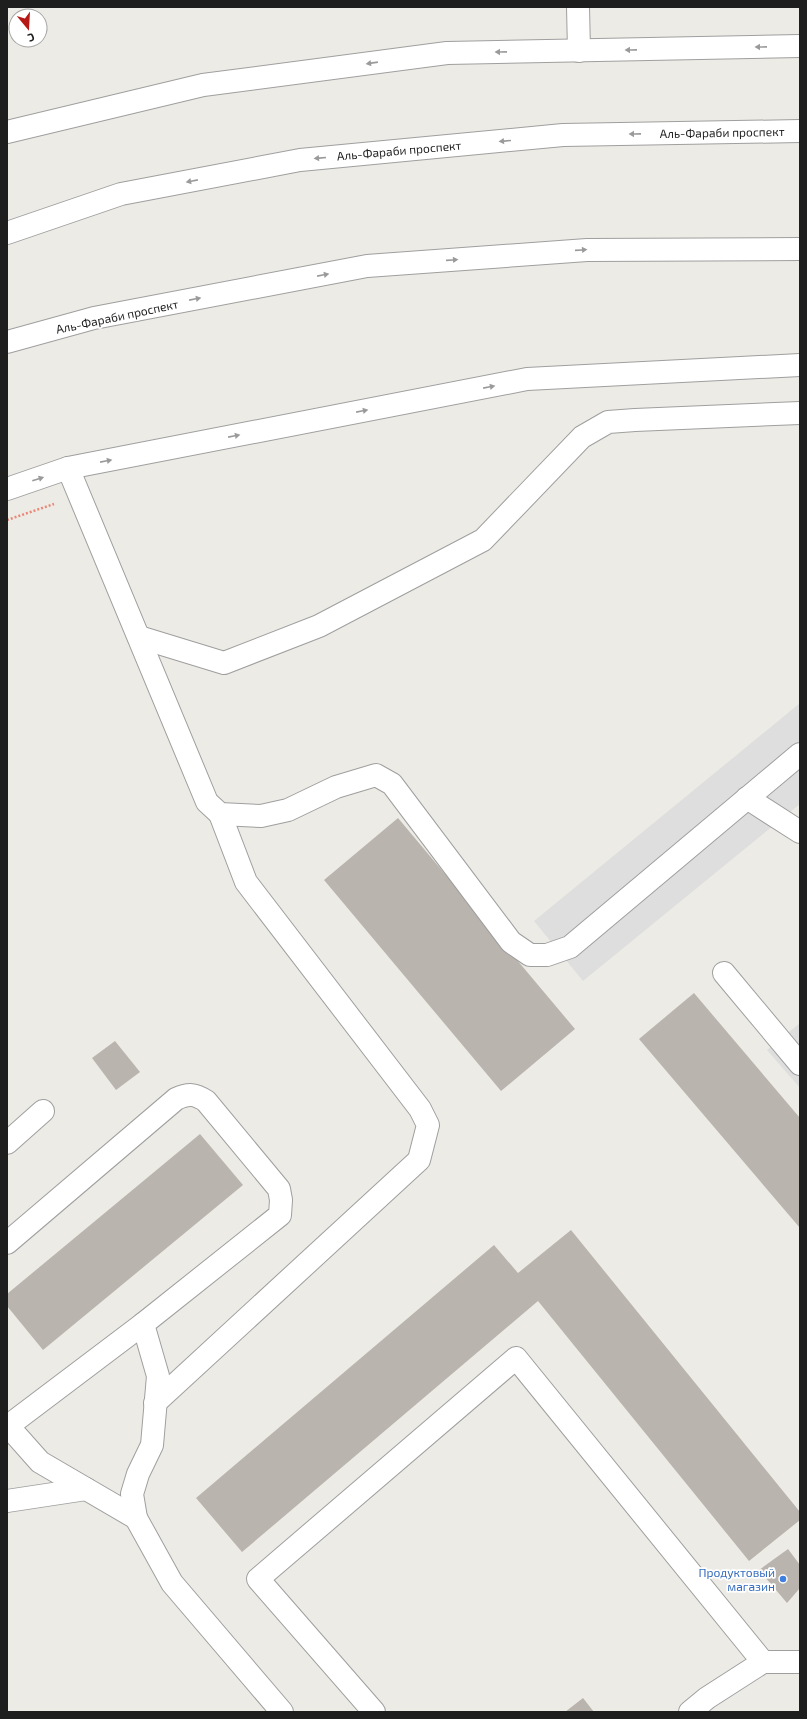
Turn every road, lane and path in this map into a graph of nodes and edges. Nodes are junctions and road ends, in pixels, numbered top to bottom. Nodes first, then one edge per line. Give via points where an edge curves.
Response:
1 (578, 7) edge
2 (800, 46) edge
3 (579, 51) junction
4 (800, 131) edge
5 (7, 132) edge
6 (7, 233) edge
7 (800, 249) edge
8 (7, 342) edge
9 (800, 365) edge
10 (800, 414) edge
11 (68, 468) junction
12 (7, 489) edge
13 (80, 495) junction
14 (7, 520) edge
15 (139, 637) junction
16 (800, 754) edge
17 (747, 798) junction
18 (220, 814) junction
19 (800, 832) edge
20 (724, 973) dead end
21 (800, 1064) edge
22 (43, 1111) dead end
23 (7, 1143) edge
24 (7, 1243) edge
25 (144, 1324) junction
26 (155, 1403) junction
27 (7, 1425) edge
28 (86, 1489) junction
29 (7, 1501) edge
30 (136, 1518) junction
31 (763, 1662) junction
32 (800, 1662) edge
33 (712, 1705) edge
34 (282, 1712) edge
35 (374, 1712) edge
36 (690, 1712) edge

1 - 3 street
2 -> 3 street
3 -> 5 street via 447,53 203,85
4 -> 6 street, Аль-Фараби проспект via 564,135 300,160 120,194
8 -> 7 street, Аль-Фараби проспект via 94,318 367,266 587,250
11 -> 9 street via 527,379
10 - 15 street via 608,422 582,437 483,540 319,626 224,663
12 -> 11 street
11 - 13 street
13 - 14 path
13 - 15 street
15 - 18 street via 207,802
16 - 17 street
17 - 18 street via 570,947 547,955 530,954 511,942 392,784 376,775 336,787 288,810 261,816
17 - 19 street
18 - 26 street via 246,882 420,1109 428,1125 419,1160
20 - 21 street
22 - 23 street
24 - 25 street via 176,1098 194,1094 206,1100 279,1189 280,1215
25 - 26 street via 158,1376
25 - 27 street
26 - 30 street via 152,1445 138,1474 132,1494
27 - 28 street via 40,1462
28 - 29 street
28 - 30 street
30 - 34 street via 172,1583
31 - 32 street
31 - 33 street
31 - 35 street via 516,1358 258,1579
33 - 36 street

